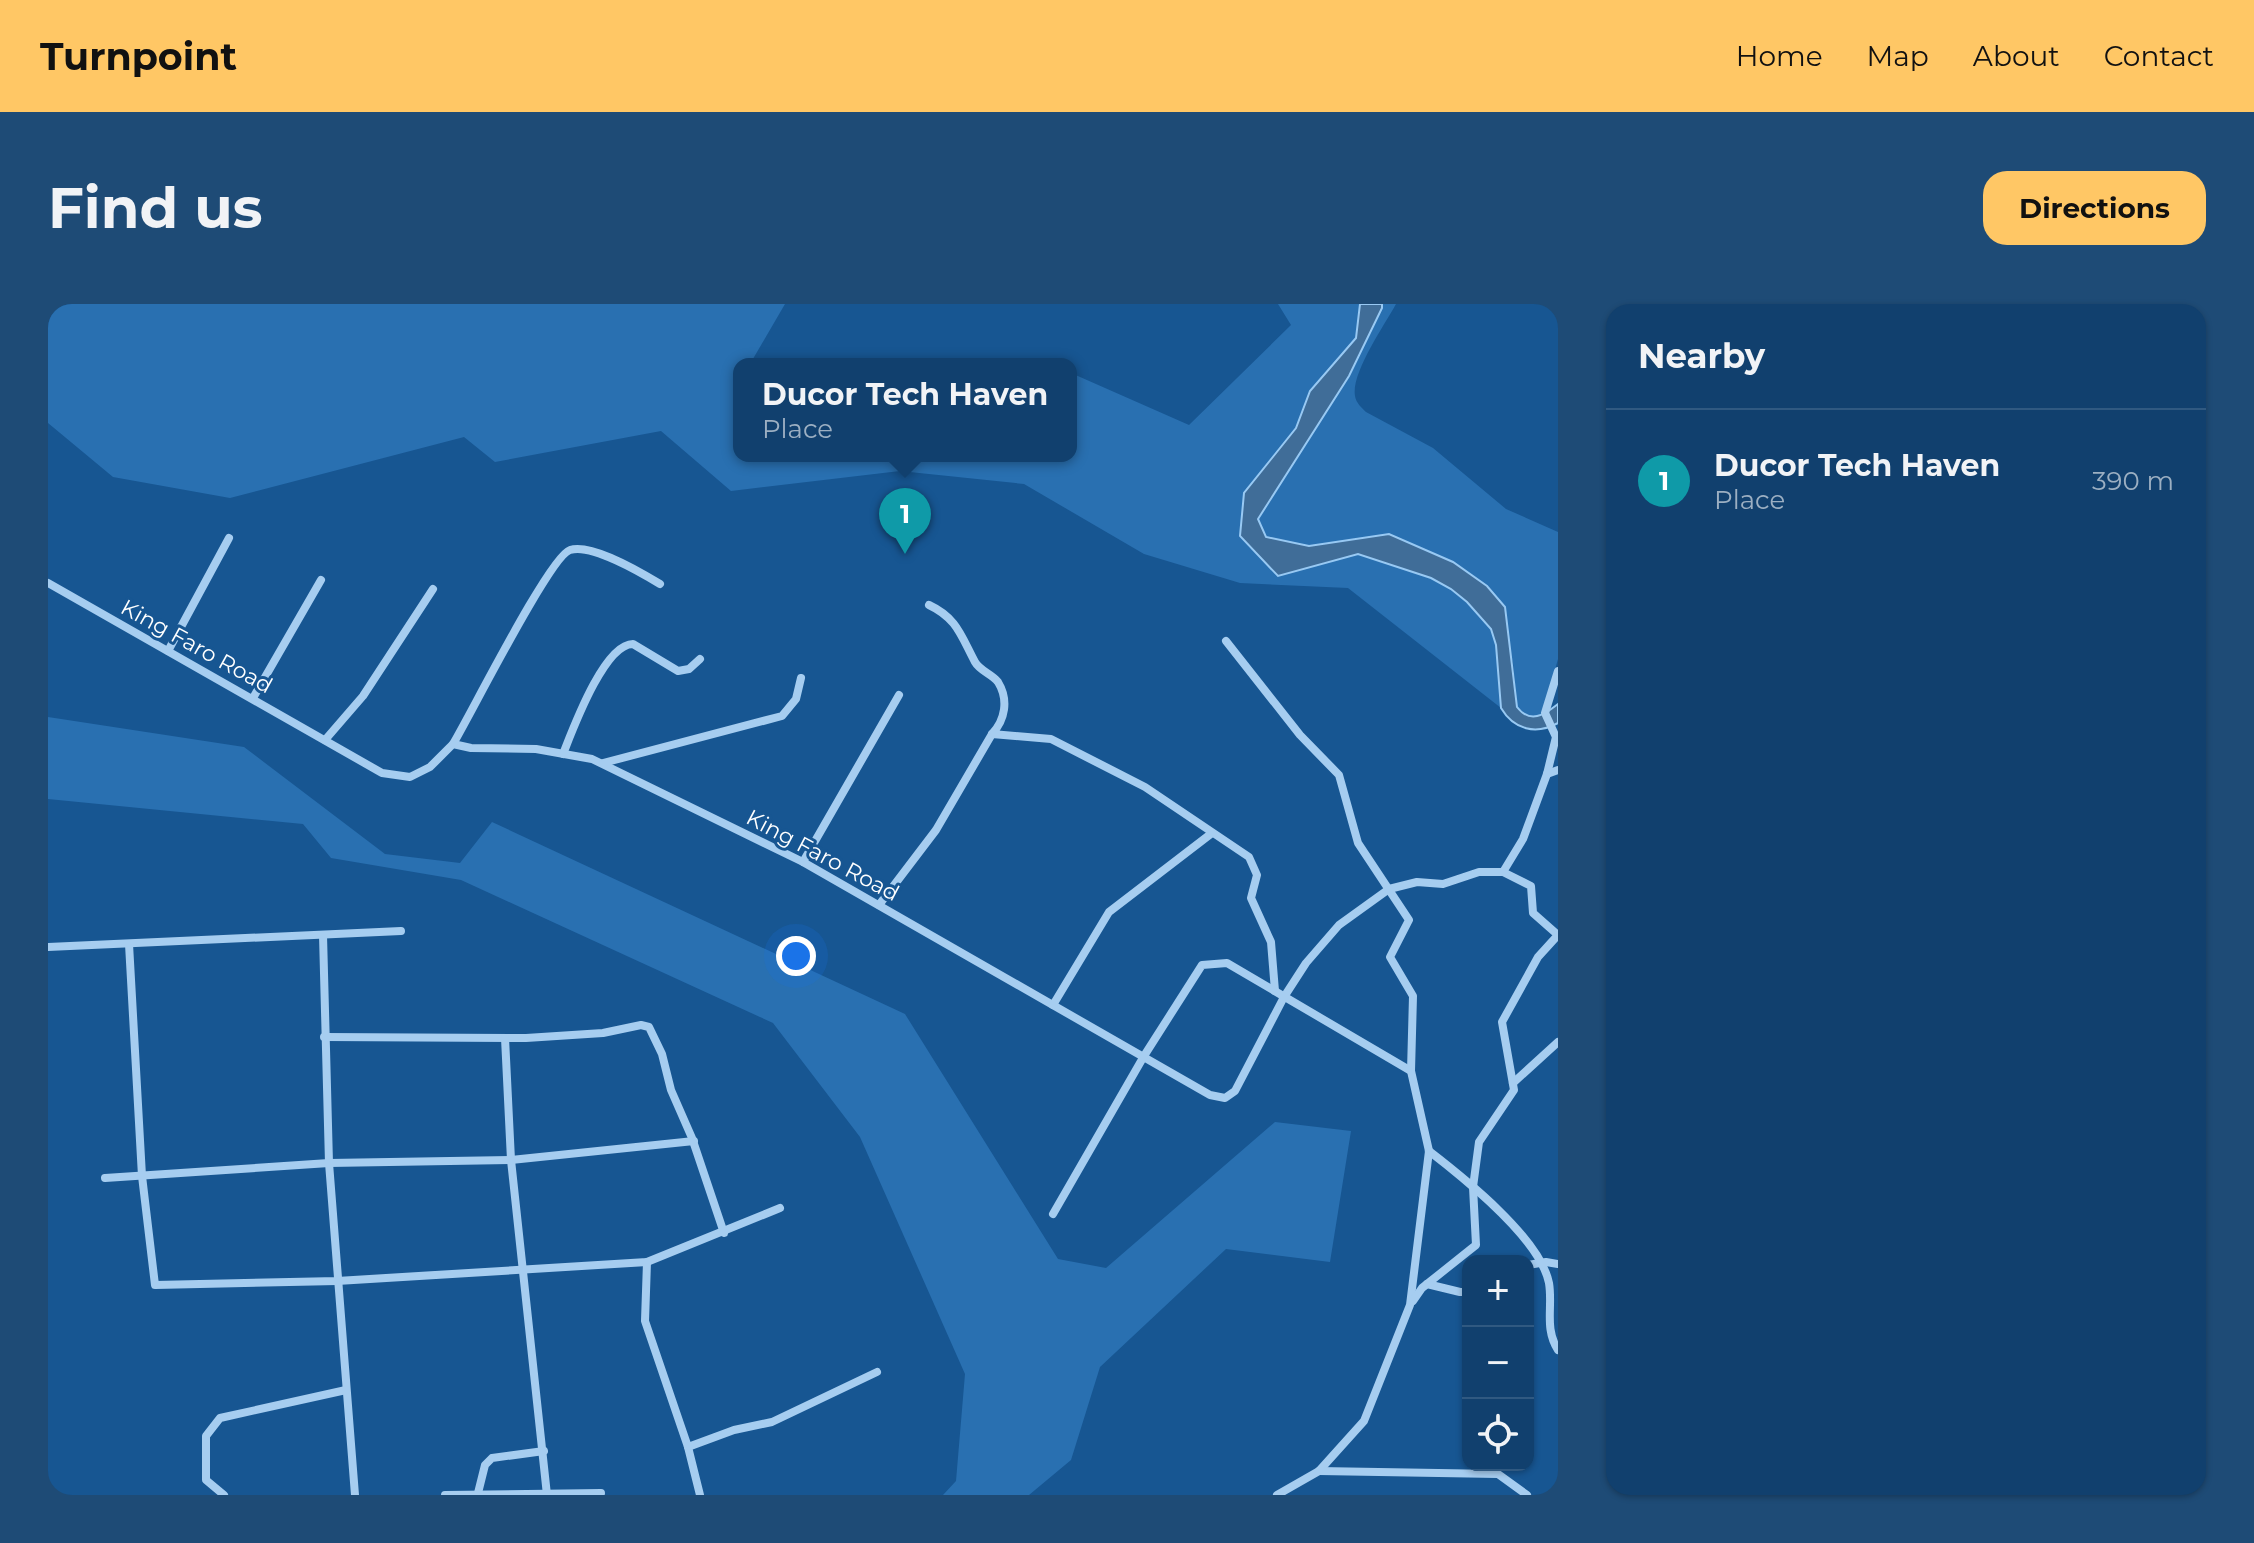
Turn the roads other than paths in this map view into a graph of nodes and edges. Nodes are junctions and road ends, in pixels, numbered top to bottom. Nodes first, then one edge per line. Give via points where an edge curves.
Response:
1 (229, 538) dead end
2 (321, 580) dead end
3 (48, 583) edge
4 (660, 584) dead end
5 (433, 589) dead end
6 (929, 605) dead end
7 (1226, 641) dead end
8 (168, 651) junction
9 (700, 659) dead end
10 (1558, 671) edge
11 (801, 678) dead end
12 (899, 695) dead end
13 (253, 698) junction
14 (992, 734) junction
15 (325, 740) junction
16 (453, 744) junction
17 (563, 754) junction
18 (602, 763) junction
19 (1558, 770) edge
20 (1547, 774) junction
21 (1212, 833) junction
22 (803, 862) junction
23 (1503, 872) junction
24 (1389, 889) junction
25 (879, 905) junction
26 (401, 931) dead end
27 (323, 935) junction
28 (129, 944) junction
29 (48, 947) edge
30 (1275, 991) junction
31 (1284, 997) junction
32 (1053, 1005) junction
33 (324, 1037) junction
34 (505, 1038) junction
35 (1558, 1042) edge
36 (1144, 1056) junction
37 (1411, 1071) junction
38 (1513, 1083) junction
39 (694, 1141) junction
40 (1429, 1151) junction
41 (511, 1160) junction
42 (329, 1163) junction
43 (142, 1176) junction
44 (105, 1178) dead end
45 (1473, 1187) junction
46 (780, 1208) dead end
47 (1053, 1214) dead end
48 (724, 1233) junction
49 (647, 1262) junction
50 (1540, 1263) junction
51 (1534, 1264) edge
52 (1558, 1264) edge
53 (525, 1268) junction
54 (337, 1281) junction
55 (1427, 1284) junction
56 (1462, 1291) edge
57 (1410, 1305) junction
58 (1558, 1350) edge
59 (877, 1372) dead end
60 (346, 1390) junction
61 (688, 1447) junction
62 (544, 1451) junction
63 (1319, 1471) junction
64 (478, 1493) junction
65 (601, 1493) edge
66 (224, 1495) edge
67 (355, 1495) edge
68 (445, 1495) edge
69 (547, 1495) edge
70 (700, 1495) edge
71 (1277, 1495) edge
72 (1527, 1495) edge

1 - 8 street
2 - 13 street
3 - 8 street, King Faro Road
4 - 16 street via 626,563 585,551 564,553 532,600
5 - 15 street via 363,696
6 - 14 street via 946,613 977,667 998,681 1005,703 1001,723
7 - 24 street via 1300,735 1339,775 1358,843
8 - 13 street, King Faro Road
9 - 17 street via 678,671 633,644 616,650 582,704
10 - 20 street via 1545,713 1556,737
11 - 18 street via 796,699 782,716
12 - 22 street
13 - 15 street, King Faro Road
14 - 21 street via 1051,739 1145,787
14 - 25 street via 936,830
15 - 16 street, King Faro Road via 382,773 410,777 430,767
16 - 17 street, King Faro Road
17 - 18 street, King Faro Road
18 - 22 street, King Faro Road
19 - 20 street
20 - 23 street via 1523,839
21 - 30 street via 1249,857 1257,875 1251,898 1271,942
21 - 32 street via 1109,912
22 - 25 street, King Faro Road
23 - 24 street, King Faro Road
23 - 38 street via 1531,886 1533,913 1558,935 1538,957 1502,1022
24 - 31 street, King Faro Road via 1339,925
24 - 37 street via 1409,920 1390,957 1413,996
25 - 32 street, King Faro Road
26 - 27 street
27 - 28 street
27 - 33 street
28 - 29 street
28 - 43 street
30 - 31 street
30 - 36 street via 1227,963 1202,965
31 - 36 street, King Faro Road via 1235,1091 1225,1098 1210,1095
31 - 37 street
32 - 36 street, King Faro Road
33 - 34 street
33 - 42 street
34 - 39 street via 649,1027
34 - 41 street
35 - 38 street
36 - 47 street
37 - 40 street
38 - 45 street via 1514,1090 1479,1142
39 - 41 street
39 - 48 street
40 - 45 street
40 - 57 street
41 - 42 street
41 - 53 street
42 - 43 street
42 - 54 street
43 - 44 street
43 - 54 street via 155,1285
45 - 50 street via 1525,1238
45 - 55 street via 1476,1245
46 - 48 street
48 - 49 street
49 - 53 street
49 - 61 street via 645,1321
50 - 51 street
50 - 52 street
50 - 58 street via 1549,1283 1549,1332
53 - 54 street
53 - 62 street
54 - 60 street
55 - 56 street
55 - 57 street
57 - 63 street via 1364,1421
59 - 61 street via 772,1422
60 - 66 street via 220,1418 206,1436 206,1480
60 - 67 street
61 - 70 street
62 - 64 street via 492,1458
62 - 69 street
63 - 71 street
63 - 72 street via 1498,1474
64 - 68 street
64 - 69 street
65 - 69 street

